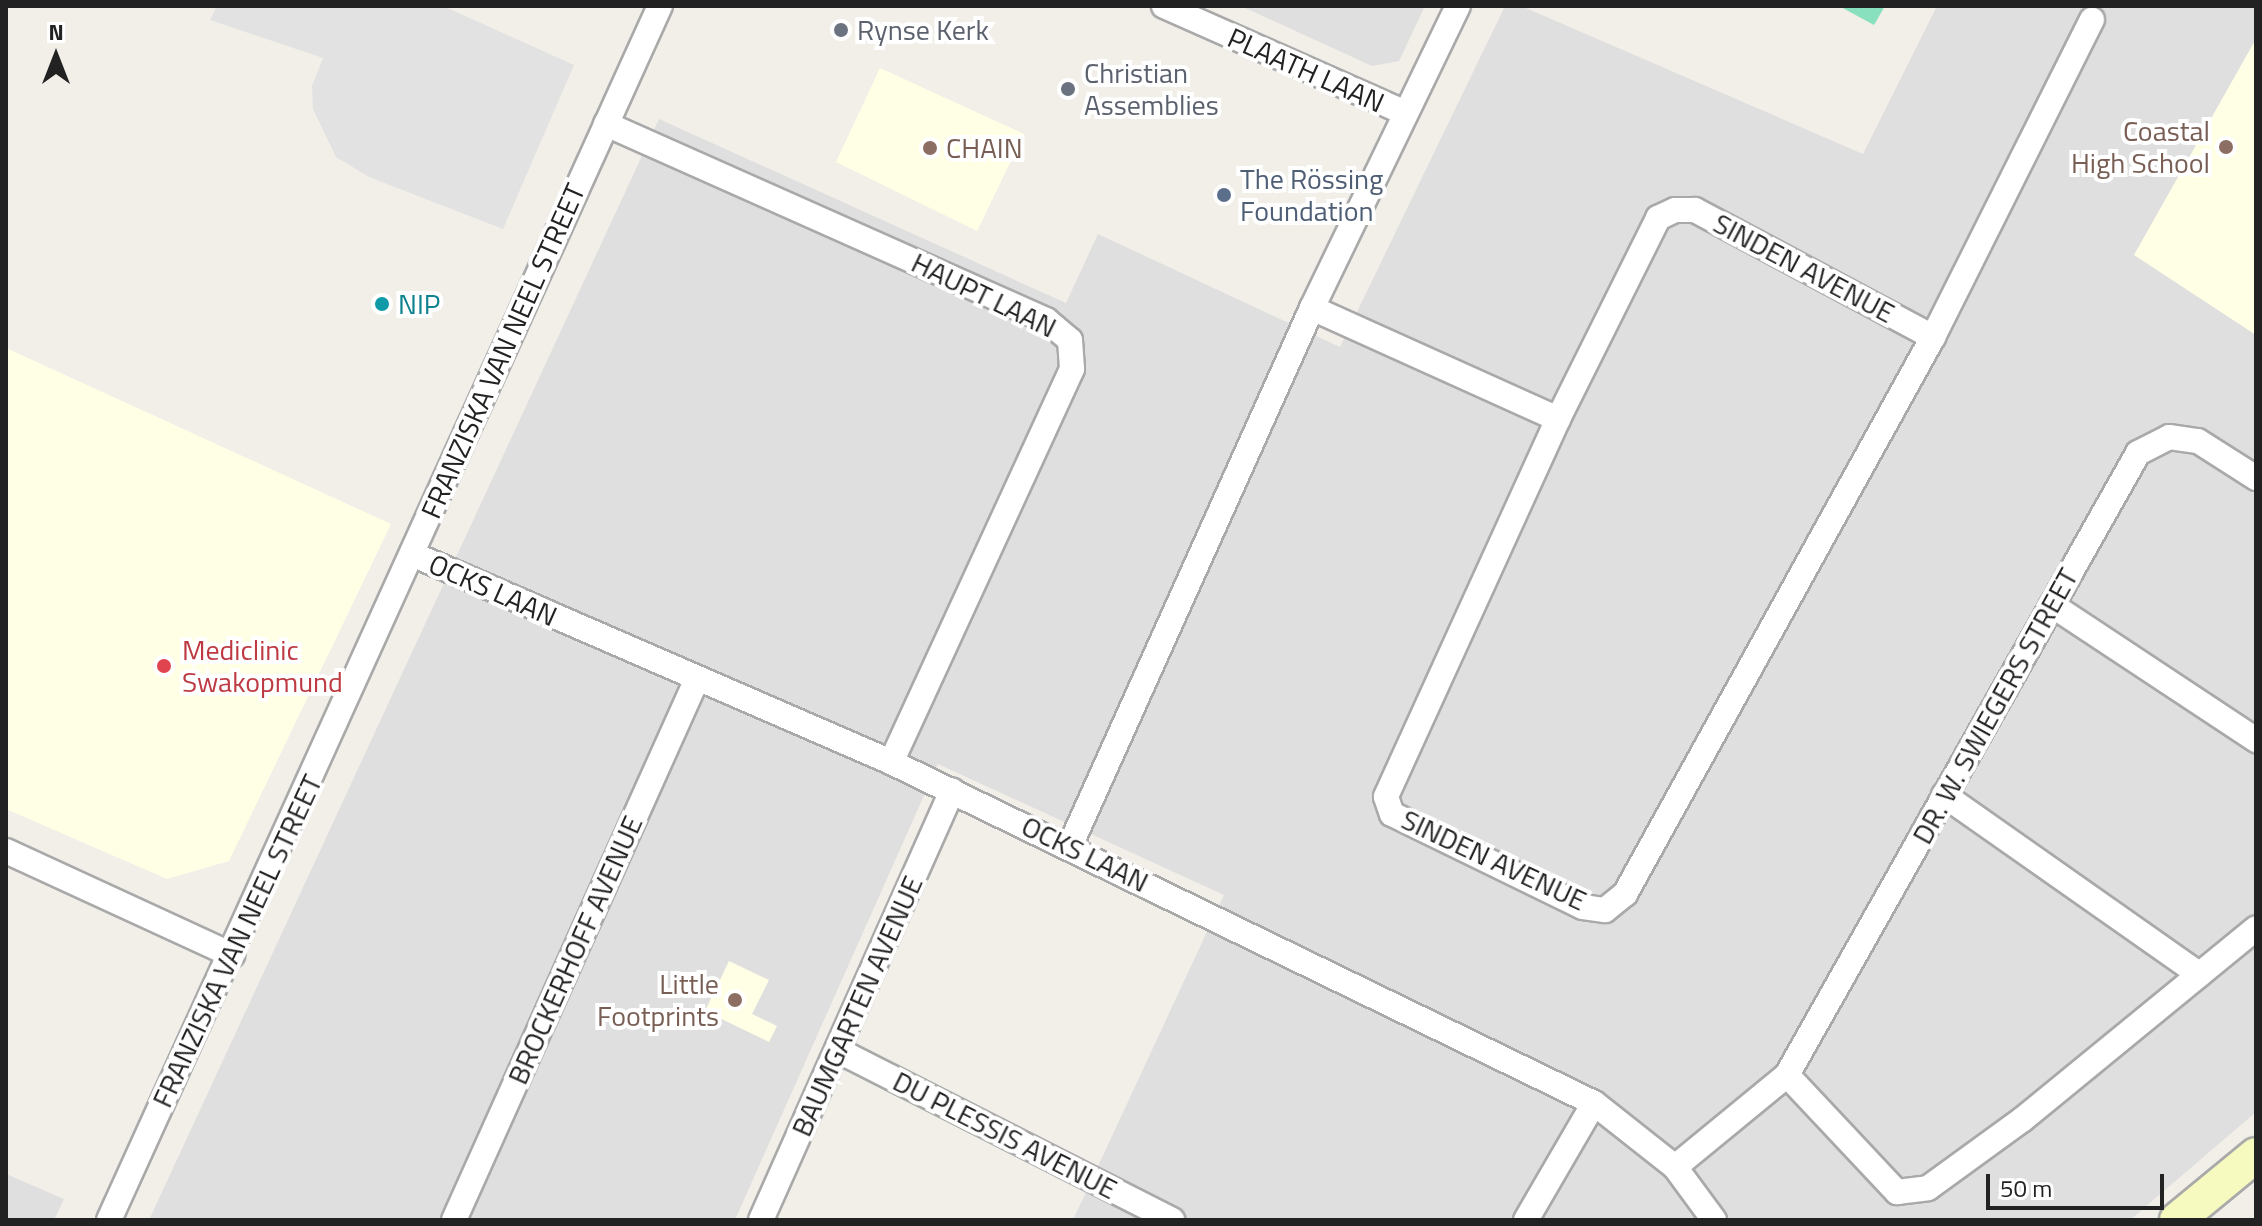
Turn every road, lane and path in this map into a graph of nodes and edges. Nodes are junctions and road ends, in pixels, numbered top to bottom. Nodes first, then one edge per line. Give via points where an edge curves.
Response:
1 (660, 6) edge
2 (1164, 6) edge
3 (1458, 6) edge
4 (2092, 20) dead end
5 (1405, 113) junction
6 (606, 124) junction
7 (1312, 308) junction
8 (1933, 337) junction
9 (1558, 419) junction
10 (2256, 478) edge
11 (412, 554) junction
12 (2052, 605) junction
13 (696, 681) junction
14 (2256, 740) edge
15 (891, 762) junction
16 (952, 791) junction
17 (1944, 795) junction
18 (1070, 846) junction
19 (6, 851) edge
20 (2256, 928) edge
21 (232, 955) junction
22 (2199, 974) junction
23 (837, 1050) junction
24 (1787, 1075) junction
25 (1594, 1103) junction
26 (2256, 1155) edge
27 (1675, 1167) junction
28 (109, 1220) edge
29 (454, 1220) edge
30 (761, 1220) edge
31 (1172, 1220) edge
32 (1526, 1220) edge
33 (1714, 1220) edge
34 (2177, 1220) edge

1 - 6 street, FRANZISKA VAN NEEL STREET
2 - 5 street, PLAATH LAAN
3 - 5 street
4 - 8 street, SINDEN AVENUE
5 - 7 street
6 - 11 street, FRANZISKA VAN NEEL STREET
6 - 15 street, HAUPT LAAN via 1046,320 1070,340 1072,369
7 - 9 street
7 - 18 street
8 - 9 street, SINDEN AVENUE via 1695,210 1675,210 1658,218
8 - 9 street, SINDEN AVENUE via 1625,894 1605,910 1583,907 1392,814 1386,797
10 - 12 street, DR. W. SWIEGERS STREET via 2198,441 2169,437 2138,453
11 - 13 street, OCKS LAAN
11 - 21 street, FRANZISKA VAN NEEL STREET
12 - 14 street
12 - 17 street, DR. W. SWIEGERS STREET
13 - 15 street, OCKS LAAN
13 - 29 street, BROCKERHOFF AVENUE
15 - 16 street, OCKS LAAN
16 - 18 street, OCKS LAAN
16 - 23 street, BAUMGARTEN AVENUE
17 - 22 street
17 - 24 street, DR. W. SWIEGERS STREET
18 - 25 street, OCKS LAAN
19 - 21 street
20 - 22 street
21 - 28 street, FRANZISKA VAN NEEL STREET
22 - 24 street via 2023,1119 1928,1188 1911,1193 1897,1192
23 - 30 street, BAUMGARTEN AVENUE
23 - 31 street, DU PLESSIS AVENUE
24 - 27 street, DR. W. SWIEGERS STREET
25 - 27 street, OCKS LAAN
25 - 32 street
26 - 34 street
27 - 33 street, OCKS LAAN

